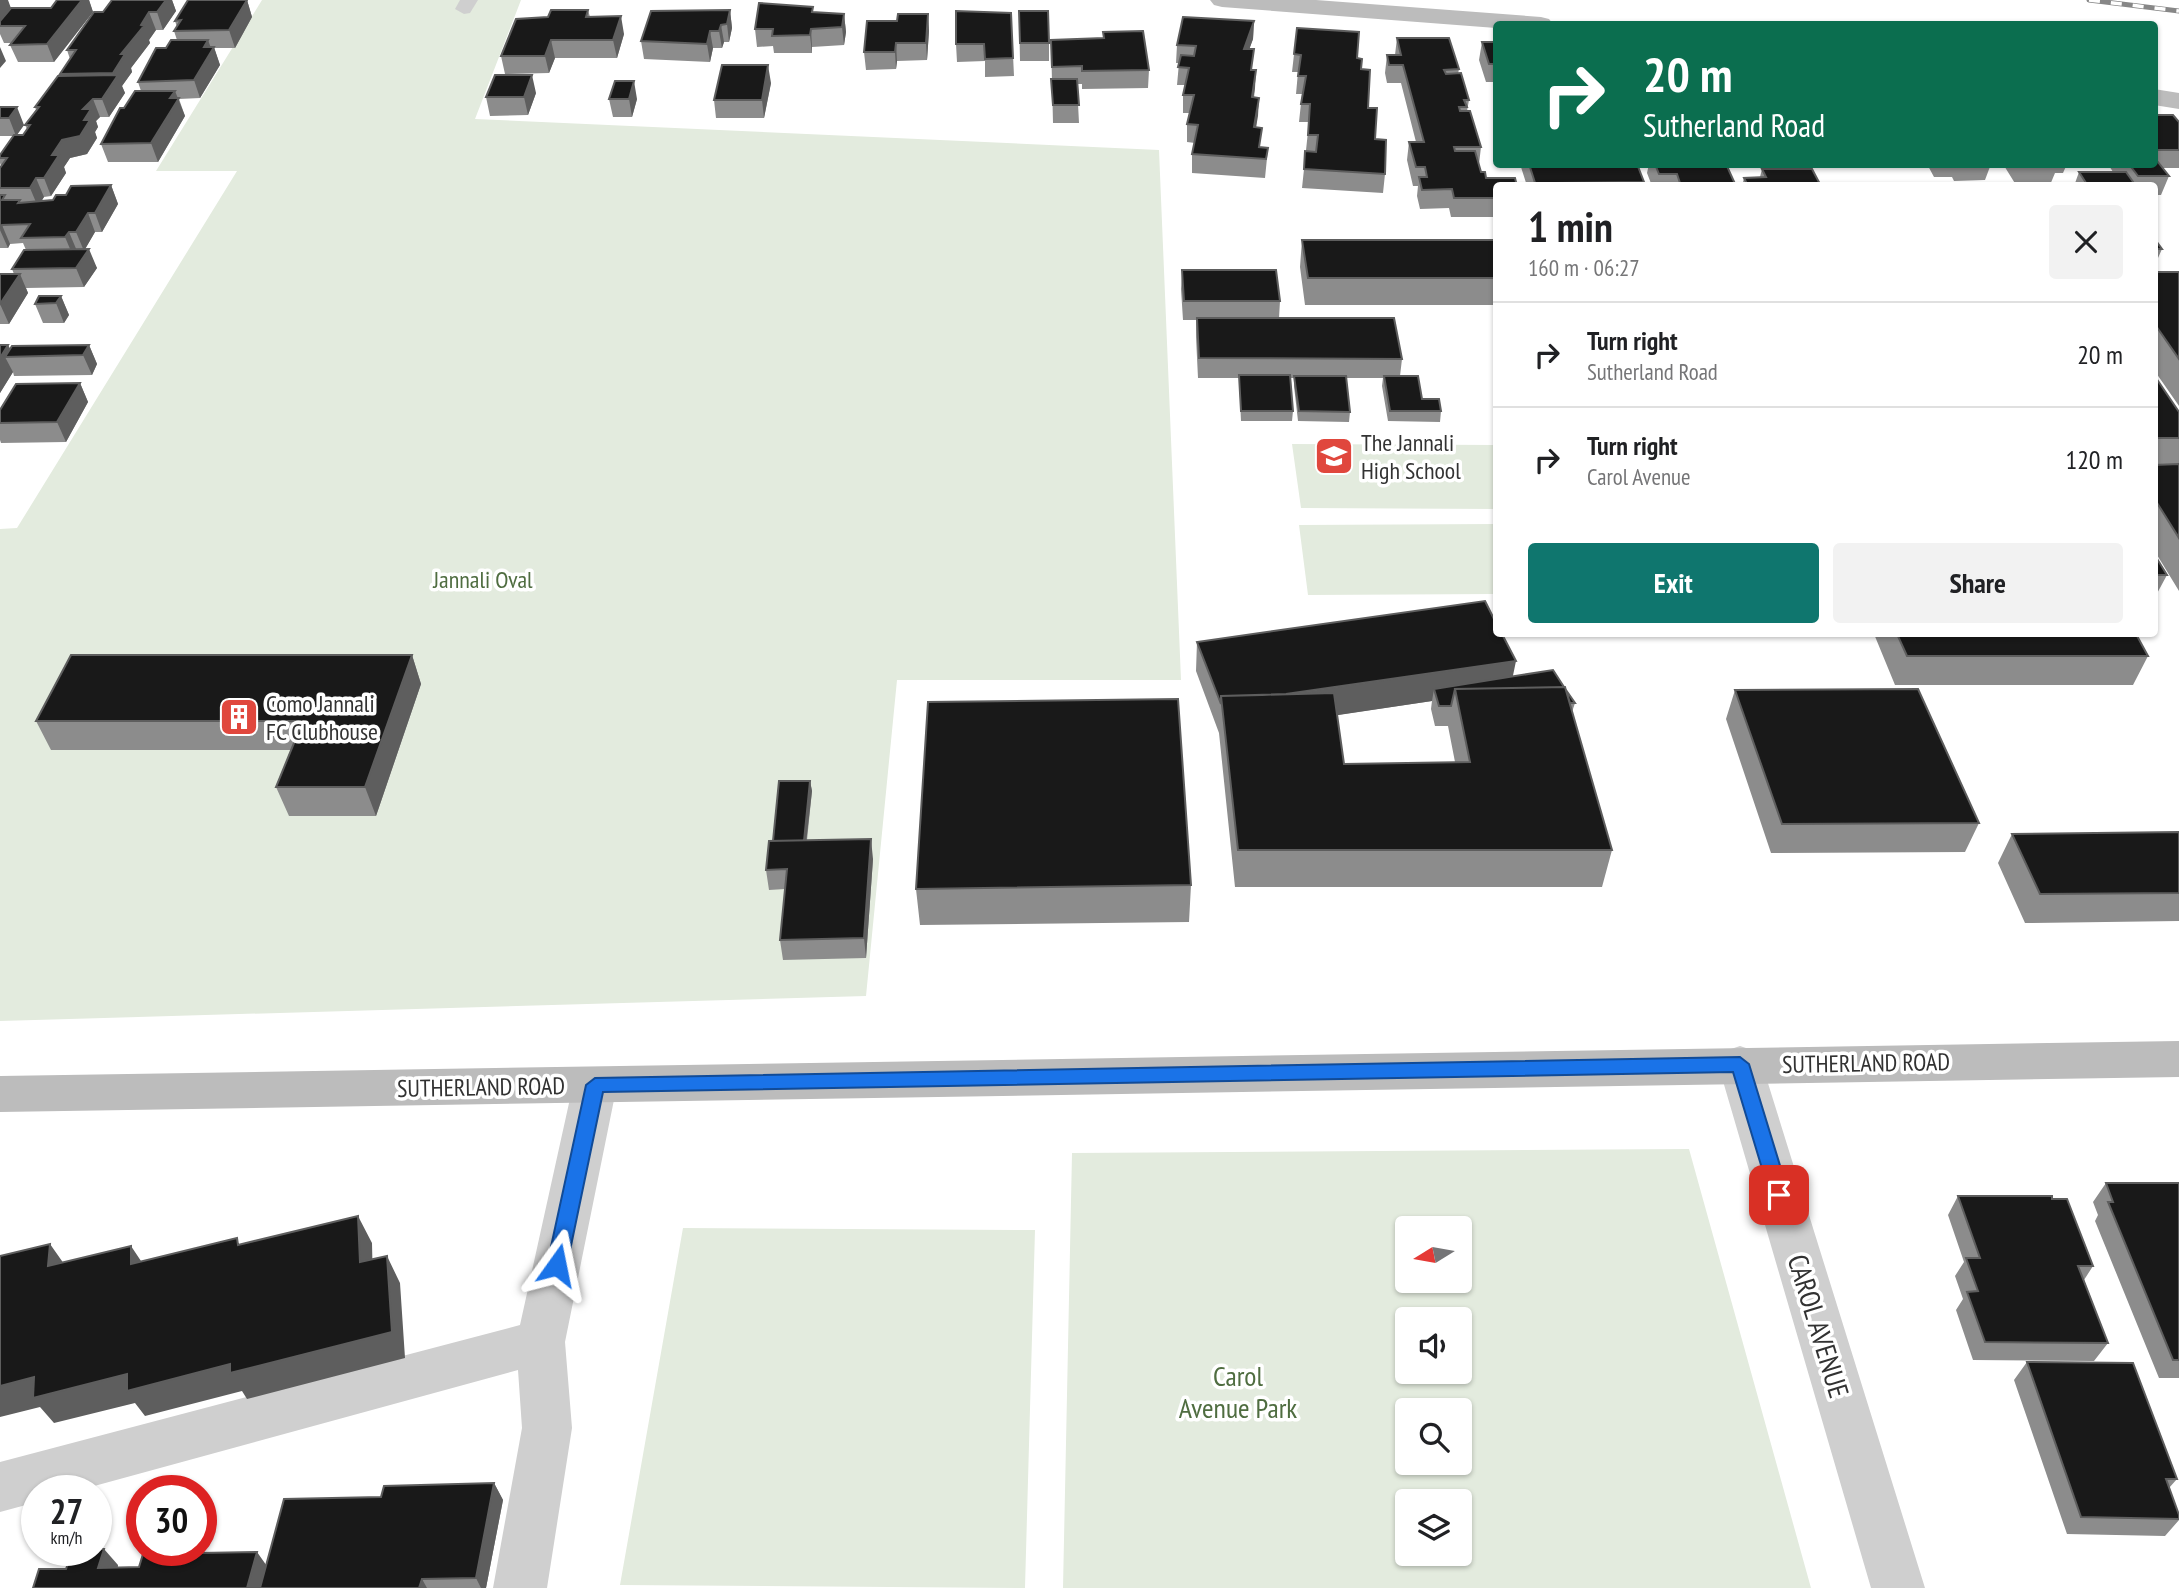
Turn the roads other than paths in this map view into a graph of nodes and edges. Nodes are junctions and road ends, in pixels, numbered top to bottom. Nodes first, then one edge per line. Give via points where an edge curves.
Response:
1 (1222, 0) edge
2 (1501, 21) edge
3 (2158, 98) edge
4 (2179, 101) edge
5 (2179, 1059) edge
6 (1740, 1064) junction
7 (595, 1085) junction
8 (0, 1094) edge
9 (541, 1342) junction
10 (0, 1487) edge
11 (520, 1588) edge
12 (1898, 1588) edge

1 - 2 street
3 - 4 street
5 - 6 street, SUTHERLAND ROAD
6 - 7 street, SUTHERLAND ROAD
6 - 12 street, CAROL AVENUE
7 - 8 street, SUTHERLAND ROAD
7 - 9 street
9 - 10 street
9 - 11 street via 547,1428

